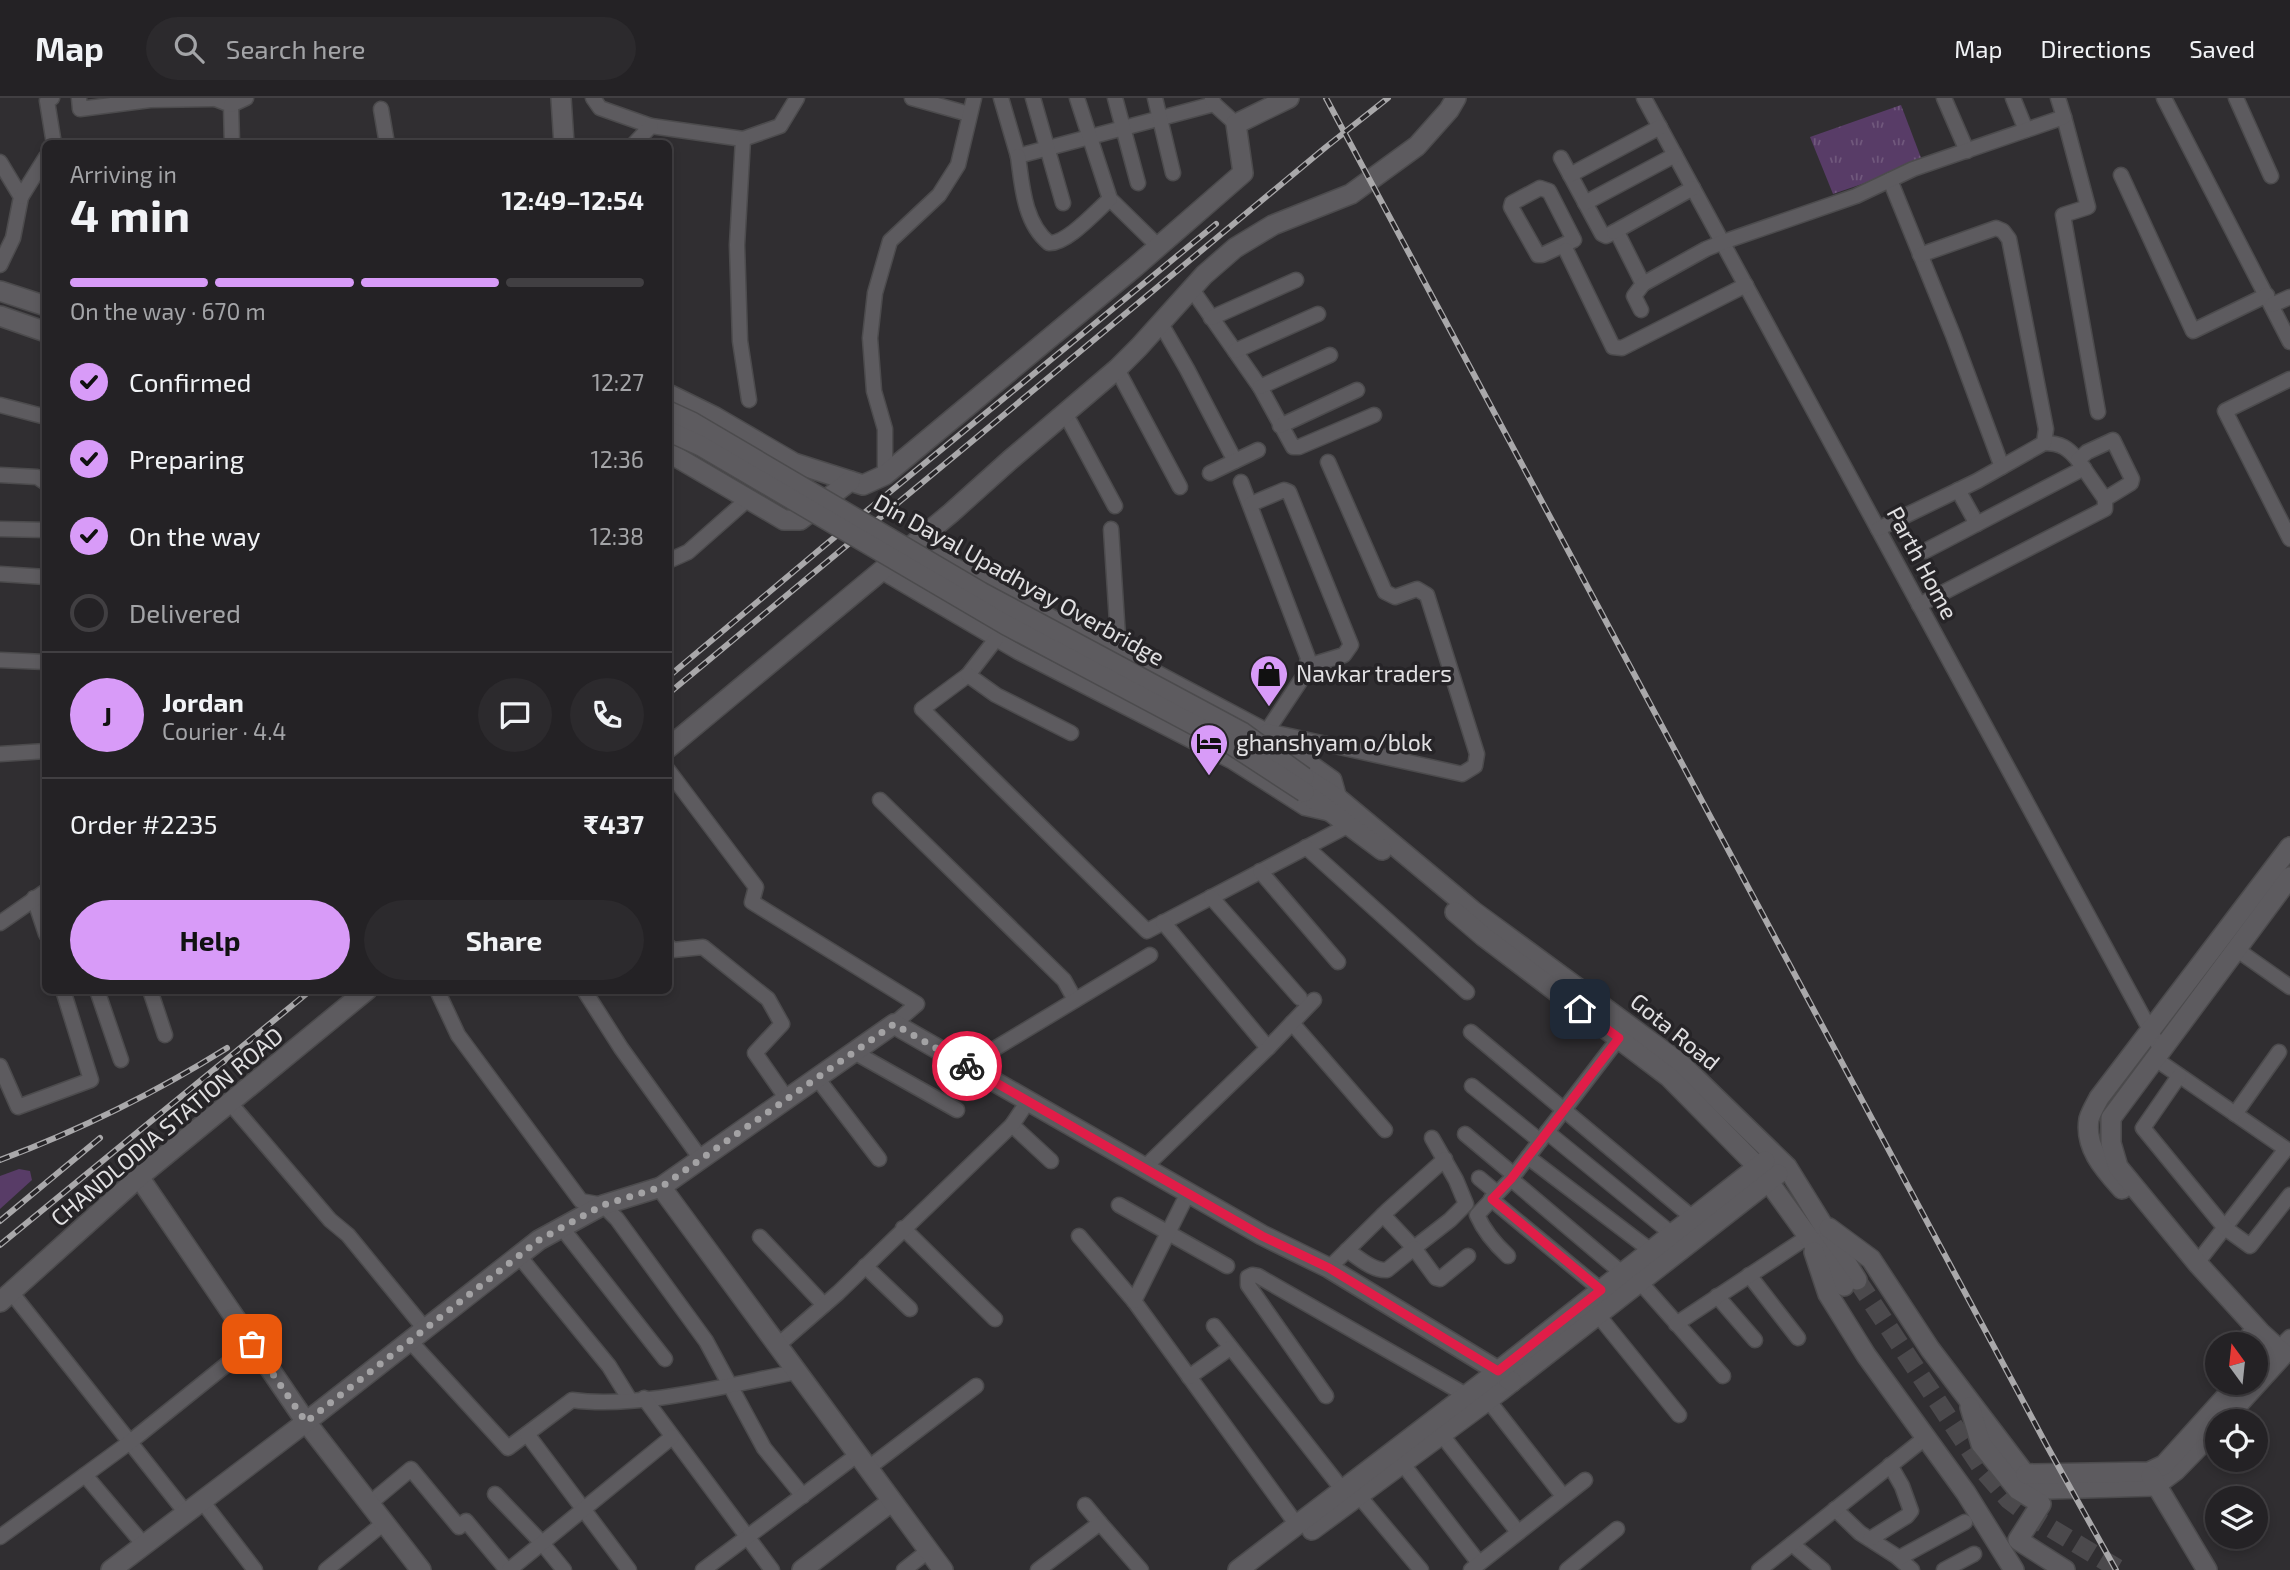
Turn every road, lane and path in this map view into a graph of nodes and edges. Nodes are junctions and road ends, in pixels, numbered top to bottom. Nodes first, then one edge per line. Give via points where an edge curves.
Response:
1 (51, 98) edge
2 (79, 98) edge
3 (213, 98) edge
4 (246, 98) edge
5 (561, 98) edge
6 (593, 98) edge
7 (797, 98) edge
8 (912, 98) edge
9 (974, 98) edge
10 (1001, 98) edge
11 (1033, 98) edge
12 (1077, 98) edge
13 (1115, 98) edge
14 (1155, 98) edge
15 (1289, 98) edge
16 (1456, 98) edge
17 (1644, 98) edge
18 (1944, 98) edge
19 (2013, 98) edge
20 (2058, 98) edge
21 (2164, 98) edge
22 (2236, 98) edge
23 (1213, 101) edge
24 (231, 104) junction
25 (381, 109) dead end
26 (970, 114) junction
27 (2064, 117) junction
28 (1160, 118) junction
29 (1236, 124) junction
30 (652, 126) junction
31 (1660, 127) junction
32 (1122, 128) junction
33 (2026, 130) junction
34 (1089, 137) junction
35 (743, 139) junction
36 (53, 140) edge
37 (232, 140) edge
38 (386, 140) edge
39 (564, 140) edge
40 (639, 140) edge
41 (1046, 148) junction
42 (1967, 150) junction
43 (1675, 155) junction
44 (1018, 156) junction
45 (1561, 158) dead end
46 (0, 162) edge
47 (42, 163) edge
48 (1173, 173) dead end
49 (2121, 175) dead end
50 (1570, 176) junction
51 (2271, 176) dead end
52 (1890, 180) junction
53 (1138, 183) dead end
54 (1693, 188) junction
55 (21, 197) junction
56 (1110, 200) junction
57 (1063, 203) dead end
58 (1585, 203) junction
59 (1594, 220) junction
60 (1614, 232) junction
61 (1571, 233) junction
62 (1723, 242) junction
63 (1158, 247) junction
64 (1566, 250) dead end
65 (1920, 255) junction
66 (0, 265) edge
67 (1296, 280) dead end
68 (1643, 284) junction
69 (1746, 285) junction
70 (1191, 288) junction
71 (0, 290) edge
72 (2290, 297) edge
73 (2270, 300) junction
74 (42, 305) edge
75 (1641, 310) dead end
76 (1318, 314) dead end
77 (0, 316) edge
78 (1211, 318) junction
79 (1160, 322) junction
80 (42, 331) edge
81 (2290, 342) edge
82 (1235, 351) junction
83 (1329, 355) dead end
84 (1117, 369) junction
85 (2290, 379) edge
86 (1260, 387) junction
87 (1357, 390) dead end
88 (672, 396) edge
89 (749, 400) dead end
90 (0, 405) edge
91 (2098, 412) dead end
92 (672, 413) edge
93 (1065, 413) junction
94 (1374, 415) dead end
95 (42, 416) edge
96 (1280, 426) junction
97 (672, 433) edge
98 (2044, 443) junction
99 (1258, 450) dead end
100 (672, 454) edge
101 (1235, 461) junction
102 (1328, 462) dead end
103 (2081, 464) junction
104 (2002, 467) junction
105 (1210, 473) dead end
106 (0, 475) edge
107 (885, 475) junction
108 (42, 480) edge
109 (850, 481) junction
110 (1241, 482) dead end
111 (1180, 487) dead end
112 (1958, 490) junction
113 (748, 499) junction
114 (2105, 499) junction
115 (1251, 504) junction
116 (1115, 506) dead end
117 (1978, 524) junction
118 (1111, 528) dead end
119 (0, 529) edge
120 (1878, 529) junction
121 (42, 530) edge
122 (2290, 539) edge
123 (915, 544) junction
124 (1925, 551) dead end
125 (672, 559) edge
126 (882, 572) junction
127 (0, 575) edge
128 (42, 577) edge
129 (1919, 605) junction
130 (996, 639) junction
131 (1119, 653) junction
132 (0, 660) edge
133 (42, 662) edge
134 (1308, 666) junction
135 (968, 675) junction
136 (1095, 692) junction
137 (1266, 731) junction
138 (1071, 733) dead end
139 (672, 745) edge
140 (42, 751) edge
141 (0, 754) edge
142 (672, 775) edge
143 (1304, 784) junction
144 (880, 800) dead end
145 (1341, 813) junction
146 (2290, 847) edge
147 (1306, 848) junction
148 (1260, 872) junction
149 (2286, 889) edge
150 (40, 895) edge
151 (1211, 897) junction
152 (1163, 922) junction
153 (0, 923) edge
154 (672, 949) edge
155 (2236, 949) junction
156 (1150, 955) dead end
157 (1338, 962) dead end
158 (2290, 987) edge
159 (1468, 992) dead end
160 (64, 994) edge
161 (98, 994) edge
162 (151, 994) edge
163 (361, 994) edge
164 (439, 994) edge
165 (587, 994) edge
166 (1075, 1000) junction
167 (1292, 1023) junction
168 (894, 1024) junction
169 (1471, 1031) dead end
170 (2150, 1031) junction
171 (165, 1035) dead end
172 (1619, 1038) junction
173 (1269, 1048) junction
174 (854, 1052) junction
175 (2279, 1052) dead end
176 (2158, 1054) junction
177 (121, 1060) dead end
178 (0, 1066) edge
179 (966, 1066) junction
180 (2179, 1076) junction
181 (817, 1078) junction
182 (1472, 1086) dead end
183 (787, 1099) junction
184 (1028, 1101) junction
185 (230, 1103) junction
186 (957, 1110) dead end
187 (1564, 1110) junction
188 (2235, 1114) junction
189 (1012, 1125) junction
190 (1385, 1130) dead end
191 (1465, 1134) dead end
192 (1544, 1136) junction
193 (1432, 1138) dead end
194 (2289, 1148) edge
195 (1528, 1157) junction
196 (701, 1159) junction
197 (879, 1159) dead end
198 (1445, 1159) junction
199 (1780, 1160) junction
200 (1051, 1161) dead end
201 (1144, 1168) junction
202 (1763, 1175) junction
203 (139, 1177) junction
204 (1512, 1177) junction
205 (1479, 1178) dead end
206 (661, 1187) junction
207 (1188, 1193) junction
208 (2290, 1195) edge
209 (1494, 1196) junction
210 (603, 1205) junction
211 (1119, 1205) dead end
212 (1383, 1215) junction
213 (1693, 1218) junction
214 (562, 1228) junction
215 (903, 1228) junction
216 (2225, 1228) junction
217 (1816, 1229) junction
218 (1168, 1234) junction
219 (1672, 1234) junction
220 (1079, 1236) dead end
221 (760, 1237) dead end
222 (1413, 1248) junction
223 (1348, 1250) junction
224 (1650, 1250) junction
225 (519, 1256) junction
226 (1468, 1256) dead end
227 (1508, 1256) dead end
228 (2197, 1263) junction
229 (865, 1266) junction
230 (1227, 1266) dead end
231 (1329, 1268) junction
232 (1622, 1273) junction
233 (1749, 1275) junction
234 (1640, 1282) junction
235 (1851, 1283) tunnel mouth
236 (1601, 1290) junction
237 (1717, 1296) junction
238 (6, 1297) edge
239 (1134, 1301) junction
240 (824, 1305) junction
241 (909, 1309) dead end
242 (1598, 1315) junction
243 (995, 1319) dead end
244 (1676, 1324) junction
245 (1214, 1326) dead end
246 (417, 1335) junction
247 (1798, 1338) dead end
248 (1755, 1340) dead end
249 (252, 1344) junction
250 (777, 1346) junction
251 (1230, 1348) junction
252 (2279, 1354) edge
253 (664, 1359) dead end
254 (796, 1372) junction
255 (1505, 1376) junction
256 (1723, 1376) dead end
257 (1189, 1377) junction
258 (729, 1384) junction
259 (976, 1386) dead end
260 (1326, 1395) dead end
261 (1466, 1395) junction
262 (1966, 1395) junction
263 (2227, 1395) edge
264 (637, 1399) junction
265 (1488, 1400) junction
266 (2233, 1409) edge
267 (1679, 1415) dead end
268 (306, 1422) junction
269 (527, 1434) junction
270 (1441, 1434) junction
271 (672, 1437) junction
272 (1925, 1438) junction
273 (2205, 1440) edge
274 (130, 1442) junction
275 (862, 1462) junction
276 (1402, 1463) junction
277 (1890, 1465) junction
278 (85, 1475) junction
279 (2152, 1479) junction
280 (1585, 1480) dead end
281 (1349, 1489) junction
282 (495, 1494) dead end
283 (803, 1496) junction
284 (1563, 1496) junction
285 (202, 1501) junction
286 (891, 1502) junction
287 (369, 1504) junction
288 (1085, 1505) dead end
289 (1835, 1509) junction
290 (583, 1510) junction
291 (186, 1513) junction
292 (1965, 1522) dead end
293 (384, 1523) junction
294 (1100, 1523) junction
295 (1297, 1525) junction
296 (1617, 1529) dead end
297 (1518, 1532) junction
298 (0, 1537) edge
299 (746, 1538) junction
300 (1870, 1539) junction
301 (542, 1543) junction
302 (1792, 1544) junction
303 (144, 1545) junction
304 (928, 1551) junction
305 (1974, 1554) dead end
306 (1899, 1558) junction
307 (1475, 1567) edge
308 (111, 1570) edge
309 (255, 1570) edge
310 (327, 1570) edge
311 (421, 1570) edge
312 (508, 1570) edge
313 (564, 1570) edge
314 (629, 1570) edge
315 (703, 1570) edge
316 (772, 1570) edge
317 (802, 1570) edge
318 (904, 1570) edge
319 (943, 1570) edge
320 (1038, 1570) edge
321 (1141, 1570) edge
322 (1238, 1570) edge
323 (1260, 1570) edge
324 (1421, 1570) edge
325 (1567, 1570) edge
326 (1759, 1570) edge
327 (1823, 1570) edge
328 (1912, 1570) edge
329 (1944, 1570) edge
330 (2014, 1570) edge
331 (2066, 1570) edge
332 (2207, 1570) edge

1 - 36 street via 47,101
2 - 3 street via 80,108
3 - 24 street
4 - 24 street
5 - 39 street
6 - 30 street via 600,108
7 - 35 street via 780,126
8 - 26 street
9 - 26 street
10 - 44 street
11 - 41 street
12 - 34 street
13 - 32 street
14 - 28 street
15 - 29 street
16 - 70 street via 1418,146 1351,194 1273,225 1235,248
17 - 31 street, Parth Home
18 - 42 street
19 - 33 street
20 - 27 street
21 - 73 street
22 - 51 street
23 - 28 street
23 - 29 street
24 - 37 street
25 - 38 street
26 - 107 street via 958,165 939,195 890,242 875,293 870,338 874,391 885,429
27 - 33 street
27 - 91 street via 2088,207 2063,215
28 - 32 street
28 - 48 street
29 - 63 street via 1243,173
30 - 35 street
30 - 40 street
31 - 43 street, Parth Home
31 - 50 street
32 - 34 street
32 - 53 street
33 - 42 street
34 - 41 street
34 - 56 street
35 - 89 street via 737,245 740,341
41 - 44 street
41 - 57 street
42 - 52 street
43 - 54 street, Parth Home
43 - 58 street
44 - 56 street via 1025,202 1049,243 1065,238
45 - 50 street
46 - 55 street
47 - 55 street
49 - 73 street via 2193,331
50 - 58 street
52 - 62 street
52 - 65 street
54 - 60 street
54 - 62 street, Parth Home
55 - 66 street via 13,238
56 - 63 street
58 - 59 street
59 - 60 street via 1602,234
59 - 61 street
60 - 68 street
61 - 61 street via 1571,243 1538,255 1512,203 1540,188 1549,191
62 - 68 street
62 - 69 street, Parth Home
63 - 107 street
64 - 69 street via 1613,347 1622,348
65 - 98 street via 1996,228 2009,239 2046,429
65 - 104 street
67 - 78 street
68 - 75 street via 1634,296
69 - 120 street, Parth Home
70 - 78 street
70 - 79 street
71 - 74 street
72 - 73 street
73 - 81 street
76 - 82 street
77 - 80 street
78 - 82 street
79 - 84 street
79 - 101 street
82 - 86 street
83 - 86 street
84 - 93 street
84 - 111 street
85 - 122 street via 2225,411
86 - 96 street
87 - 96 street
88 - 109 street via 794,463
90 - 95 street
92 - 143 street, Din Dayal Upadhyay Overbridge, bridge via 981,592 1242,732
93 - 116 street
93 - 123 street
94 - 96 street via 1295,448
97 - 143 street, Din Dayal Upadhyay Overbridge, bridge via 1006,625
98 - 103 street via 2067,447
98 - 104 street
99 - 101 street
100 - 113 street
101 - 105 street
102 - 137 street via 1385,592 1395,597 1417,589 1426,595 1477,760 1462,774
103 - 114 street
103 - 114 street via 2109,441 2114,443 2132,479
103 - 117 street
104 - 112 street
106 - 108 street
107 - 109 street via 863,485
109 - 113 street via 800,520 784,520
110 - 115 street
112 - 117 street
112 - 120 street
113 - 125 street via 688,552
114 - 129 street via 2105,509
115 - 134 street
115 - 134 street via 1289,492 1351,645 1344,655
117 - 124 street
118 - 131 street
119 - 121 street
120 - 129 street, Parth Home
123 - 126 street
123 - 131 street
126 - 130 street
126 - 139 street
127 - 128 street
129 - 170 street, Parth Home
130 - 135 street
130 - 136 street
131 - 136 street
131 - 137 street
132 - 133 street
134 - 137 street
135 - 138 street via 996,695
135 - 152 street via 922,709 1147,931
136 - 145 street via 1233,762 1305,808
137 - 145 street via 1334,779
140 - 141 street
142 - 168 street via 756,887 752,902 917,1004
143 - 145 street, Din Dayal Upadhyay Overbridge
144 - 166 street via 1064,980
145 - 147 street
145 - 172 street, Gota Road via 1483,936
145 - 199 street, Gota Road via 1681,1064
146 - 170 street
147 - 148 street
147 - 159 street
148 - 151 street
148 - 157 street
149 - 155 street
150 - 153 street
151 - 152 street
151 - 167 street via 1307,999
152 - 173 street
154 - 183 street via 703,947 768,999 782,1024 755,1053
155 - 158 street
155 - 176 street
156 - 166 street
160 - 178 street via 91,1080 18,1108
161 - 177 street
162 - 171 street
163 - 185 street, CHANDLODIA STATION ROAD
164 - 210 street via 458,1035 580,1201
165 - 196 street
166 - 179 street
167 - 173 street
167 - 190 street
168 - 174 street
168 - 179 street
169 - 187 street
170 - 176 street, Parth Home
170 - 252 street via 2099,1098 2089,1119 2099,1163
172 - 187 street
172 - 202 street, Gota Road via 1669,1077
173 - 201 street
174 - 181 street
174 - 186 street
175 - 188 street
176 - 180 street
176 - 228 street via 2111,1118 2111,1143 2118,1167
179 - 184 street
180 - 188 street
180 - 216 street via 2143,1128
181 - 183 street
181 - 197 street
182 - 192 street
183 - 196 street
184 - 189 street
184 - 201 street
185 - 203 street, CHANDLODIA STATION ROAD
185 - 246 street via 348,1236
187 - 192 street
187 - 213 street
188 - 194 street
189 - 200 street
189 - 215 street
191 - 204 street
192 - 195 street
192 - 219 street
193 - 198 street
194 - 216 street
195 - 204 street
195 - 224 street
196 - 206 street
198 - 212 street
198 - 222 street via 1466,1204
199 - 202 street
199 - 217 street, Gota Road
201 - 207 street
202 - 213 street
202 - 217 street, Gota Road
202 - 234 street
203 - 238 street, CHANDLODIA STATION ROAD
203 - 249 street
204 - 209 street
204 - 232 street
205 - 209 street
206 - 210 street
206 - 250 street
207 - 218 street
207 - 231 street
208 - 216 street via 2250,1246
209 - 227 street via 1477,1215
209 - 236 street
210 - 214 street
210 - 258 street via 706,1340
211 - 218 street
212 - 222 street
212 - 223 street
213 - 219 street
214 - 225 street
214 - 253 street
215 - 229 street
215 - 243 street
216 - 228 street
217 - 233 street
217 - 235 street
217 - 262 street via 1871,1259
217 - 272 street via 1828,1294
218 - 230 street
218 - 239 street
219 - 224 street
220 - 239 street
221 - 240 street
222 - 223 street via 1383,1271
222 - 226 street via 1440,1279
223 - 231 street
224 - 232 street
225 - 246 street
225 - 264 street
228 - 252 street
229 - 240 street
229 - 241 street
231 - 255 street
232 - 236 street
233 - 237 street
233 - 247 street
234 - 242 street
234 - 244 street
236 - 255 street
237 - 244 street
237 - 248 street
238 - 274 street
239 - 257 street
240 - 250 street
242 - 255 street
242 - 267 street
244 - 256 street
245 - 251 street
246 - 268 street
246 - 269 street via 508,1448
249 - 268 street
249 - 274 street
250 - 254 street
251 - 257 street
251 - 281 street
252 - 266 street
254 - 258 street
254 - 275 street
255 - 261 street
255 - 265 street
257 - 295 street
258 - 264 street
258 - 283 street via 764,1448
259 - 275 street
260 - 261 street via 1248,1285 1248,1277 1258,1276
261 - 281 street
262 - 279 street via 2025,1474
262 - 331 street via 1981,1444 2018,1490 2041,1504 2018,1541
263 - 279 street
264 - 269 street via 572,1400
264 - 271 street
265 - 270 street
265 - 284 street
268 - 285 street
268 - 287 street
269 - 290 street
270 - 276 street
270 - 297 street
271 - 290 street
271 - 299 street
272 - 277 street
272 - 330 street
273 - 279 street via 2175,1471
274 - 278 street
274 - 291 street
275 - 283 street
275 - 286 street
276 - 281 street
276 - 307 street
277 - 289 street
277 - 300 street via 1911,1511
278 - 298 street
278 - 303 street
279 - 332 street
280 - 284 street
281 - 295 street
281 - 323 street
281 - 324 street
282 - 301 street
283 - 299 street
284 - 297 street
285 - 291 street
285 - 309 street
286 - 304 street
286 - 317 street
287 - 293 street
287 - 312 street via 411,1469 459,1527 466,1521
288 - 294 street
289 - 300 street
289 - 302 street
290 - 301 street
290 - 314 street
291 - 303 street
292 - 306 street
293 - 310 street
293 - 311 street
294 - 320 street
294 - 321 street
295 - 322 street
296 - 325 street
297 - 307 street
299 - 315 street
299 - 316 street
300 - 306 street
301 - 312 street
301 - 313 street
302 - 326 street
302 - 327 street
303 - 308 street
304 - 318 street
304 - 319 street
305 - 329 street
306 - 328 street

